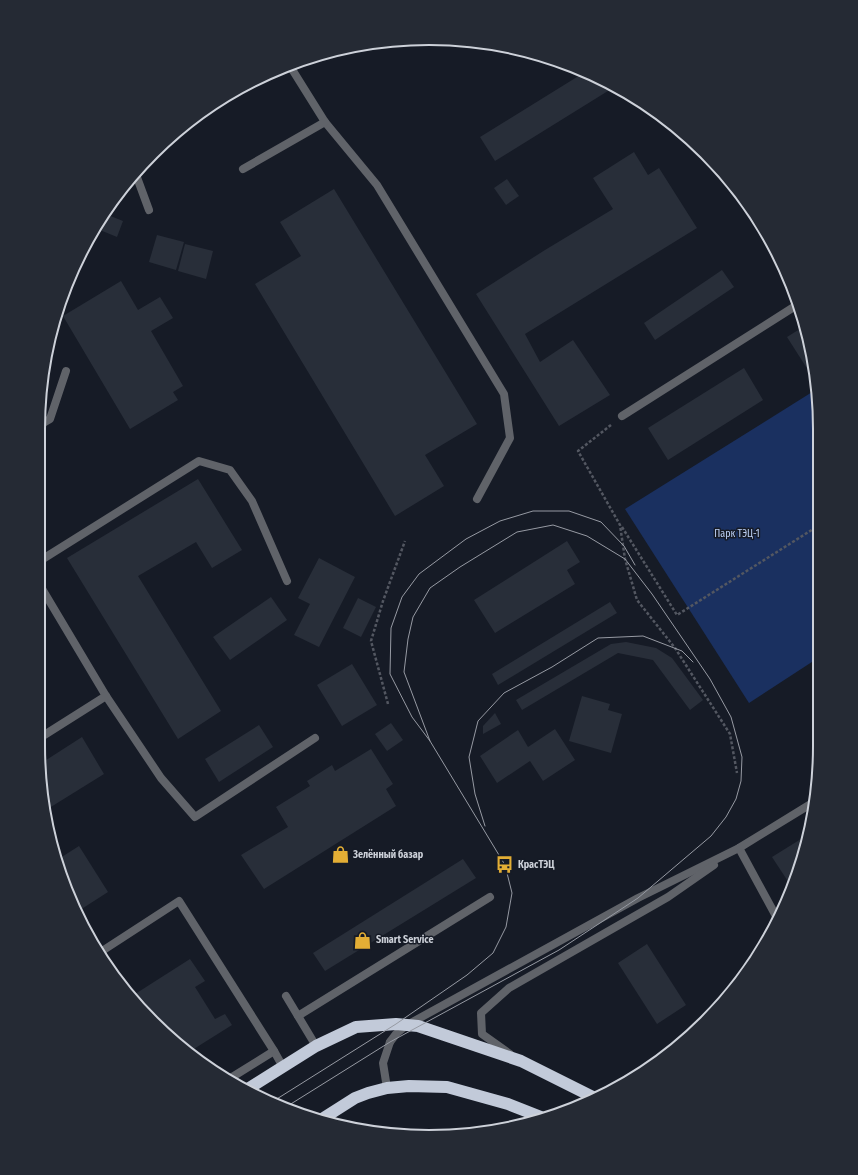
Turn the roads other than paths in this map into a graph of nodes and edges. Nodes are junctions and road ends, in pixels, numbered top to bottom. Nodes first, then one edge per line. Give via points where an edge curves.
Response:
1 (292, 70) edge
2 (324, 122) junction
3 (243, 169) dead end
4 (137, 180) edge
5 (149, 210) dead end
6 (793, 307) edge
7 (66, 371) dead end
8 (622, 416) road end
9 (45, 422) edge
10 (477, 499) dead end
11 (45, 558) edge
12 (287, 580) dead end
13 (45, 594) edge
14 (106, 696) junction
15 (45, 735) edge
16 (315, 738) dead end
17 (809, 805) edge
18 (739, 848) junction
19 (490, 897) dead end
20 (774, 913) edge
21 (104, 950) edge
22 (286, 996) dead end
23 (298, 1016) junction
24 (407, 1026) junction
25 (316, 1046) junction
26 (274, 1051) junction
27 (521, 1062) junction
28 (283, 1067) junction
29 (233, 1076) edge
30 (252, 1086) edge
31 (387, 1088) junction
32 (588, 1095) edge
33 (535, 1115) edge
34 (327, 1116) edge

1 - 2 street
2 - 3 street
2 - 10 street via 377,185 504,394 510,438
4 - 5 street
6 - 8 street
7 - 9 street via 50,419
11 - 12 street via 199,461 230,470 252,501
13 - 14 street
14 - 15 street
14 - 16 street via 161,778 195,816
17 - 18 street
18 - 20 street
18 - 24 street via 638,898
18 - 27 street via 668,896 509,988 481,1013 482,1034
19 - 23 street
21 - 26 street via 180,901
22 - 23 street
23 - 25 street
24 - 25 highway via 396,1024 356,1027
24 - 27 highway via 418,1026
24 - 31 street via 390,1042 383,1063
25 - 28 highway
26 - 28 street
26 - 29 street
27 - 32 highway
28 - 30 highway
31 - 33 highway via 446,1087 508,1104
31 - 34 highway via 355,1098

